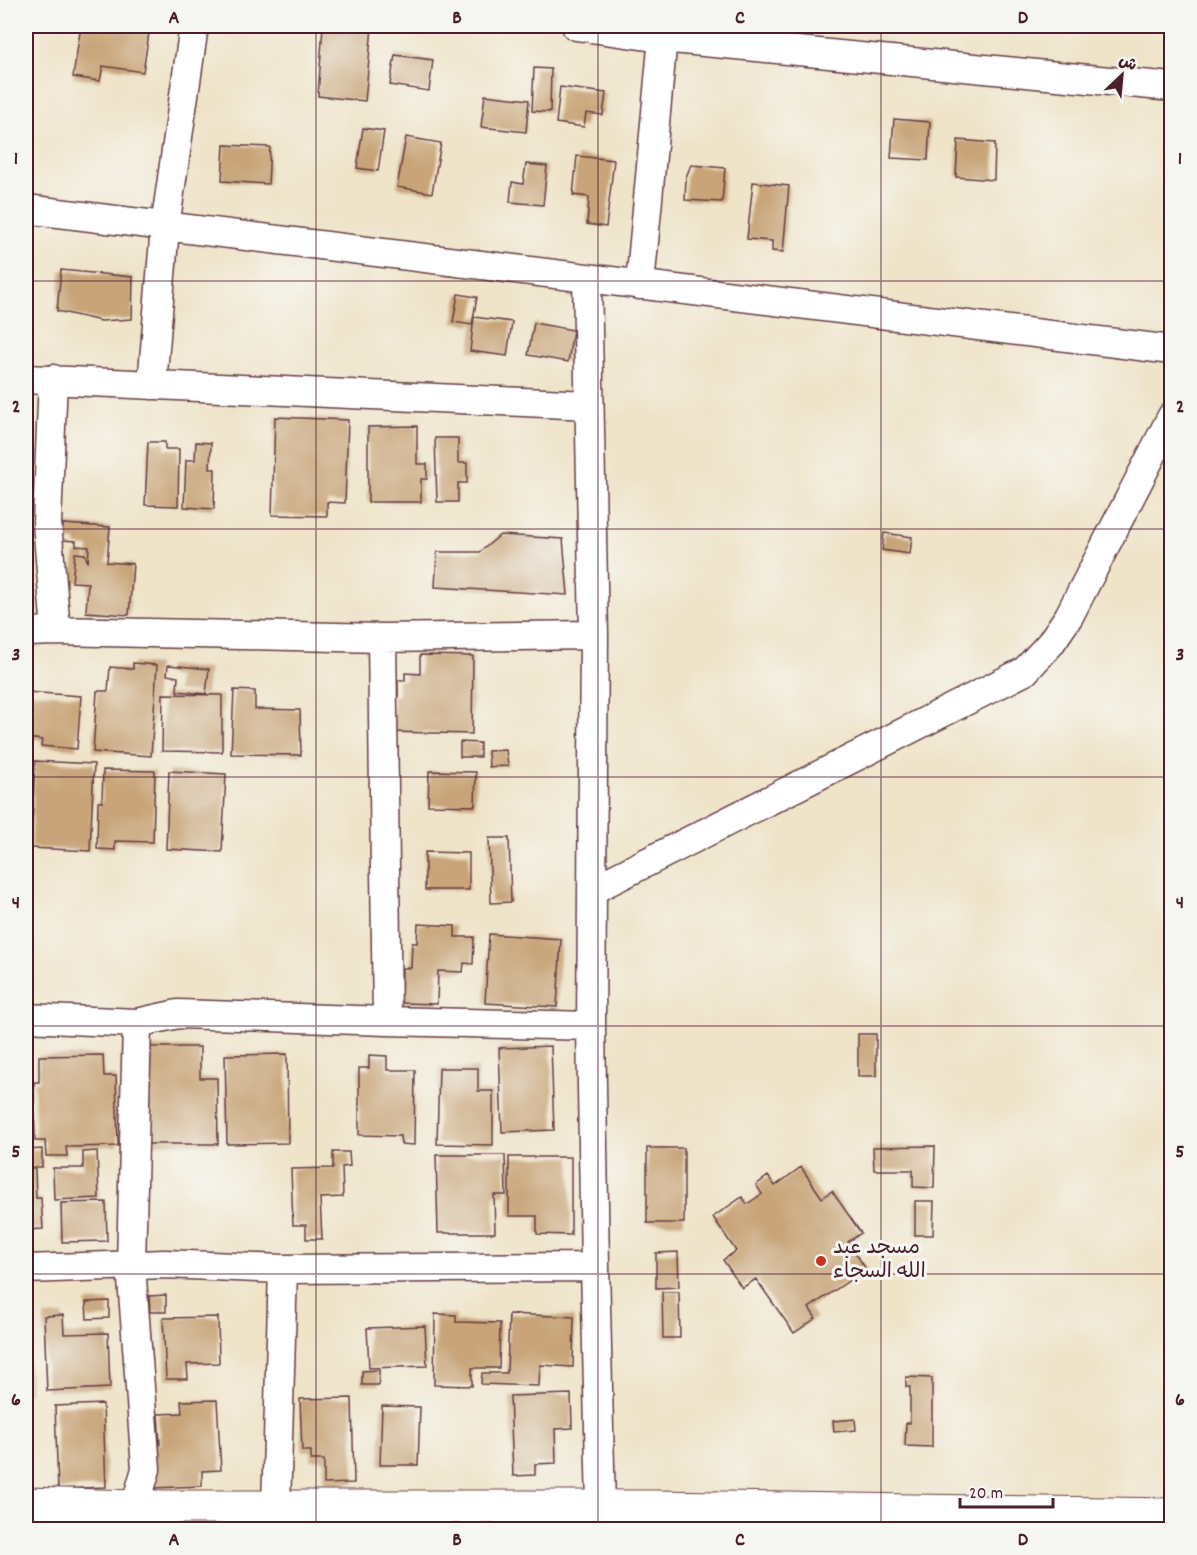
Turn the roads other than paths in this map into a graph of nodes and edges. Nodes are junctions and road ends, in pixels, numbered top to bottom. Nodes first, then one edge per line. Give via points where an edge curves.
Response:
1 (194, 26) edge
2 (576, 26) edge
3 (663, 32) edge
4 (1172, 87) edge
5 (26, 209) edge
6 (165, 226) junction
7 (588, 278) junction
8 (640, 285) junction
9 (1172, 350) edge
10 (39, 379) edge
11 (152, 385) junction
12 (589, 405) junction
13 (1172, 416) edge
14 (56, 631) junction
15 (26, 632) edge
16 (594, 635) junction
17 (382, 638) junction
18 (592, 890) junction
19 (26, 1018) edge
20 (387, 1021) junction
21 (137, 1023) junction
22 (591, 1026) junction
23 (131, 1265) junction
24 (595, 1267) junction
25 (26, 1269) edge
26 (283, 1269) junction
27 (26, 1504) edge
28 (135, 1507) junction
29 (276, 1507) junction
30 (601, 1507) junction
31 (755, 1508) junction
32 (1172, 1515) edge
33 (728, 1530) edge

1 - 6 street
2 - 3 street
3 - 4 street
3 - 8 street
5 - 6 street
6 - 7 street
6 - 11 street
7 - 8 street
7 - 12 street
8 - 9 street
10 - 11 street
10 - 14 street
11 - 12 street
12 - 16 street
13 - 18 street via 1069,616 1025,671
14 - 15 street
14 - 17 street
16 - 17 street
16 - 18 street
17 - 20 street
18 - 22 street
19 - 21 street
20 - 21 street via 178,1014
20 - 22 street
21 - 23 street
22 - 24 street
23 - 25 street
23 - 26 street
23 - 28 street via 146,1469
24 - 26 street
24 - 30 street
26 - 29 street
27 - 28 street
28 - 29 street
29 - 30 street
30 - 31 street
31 - 32 street
31 - 33 street

